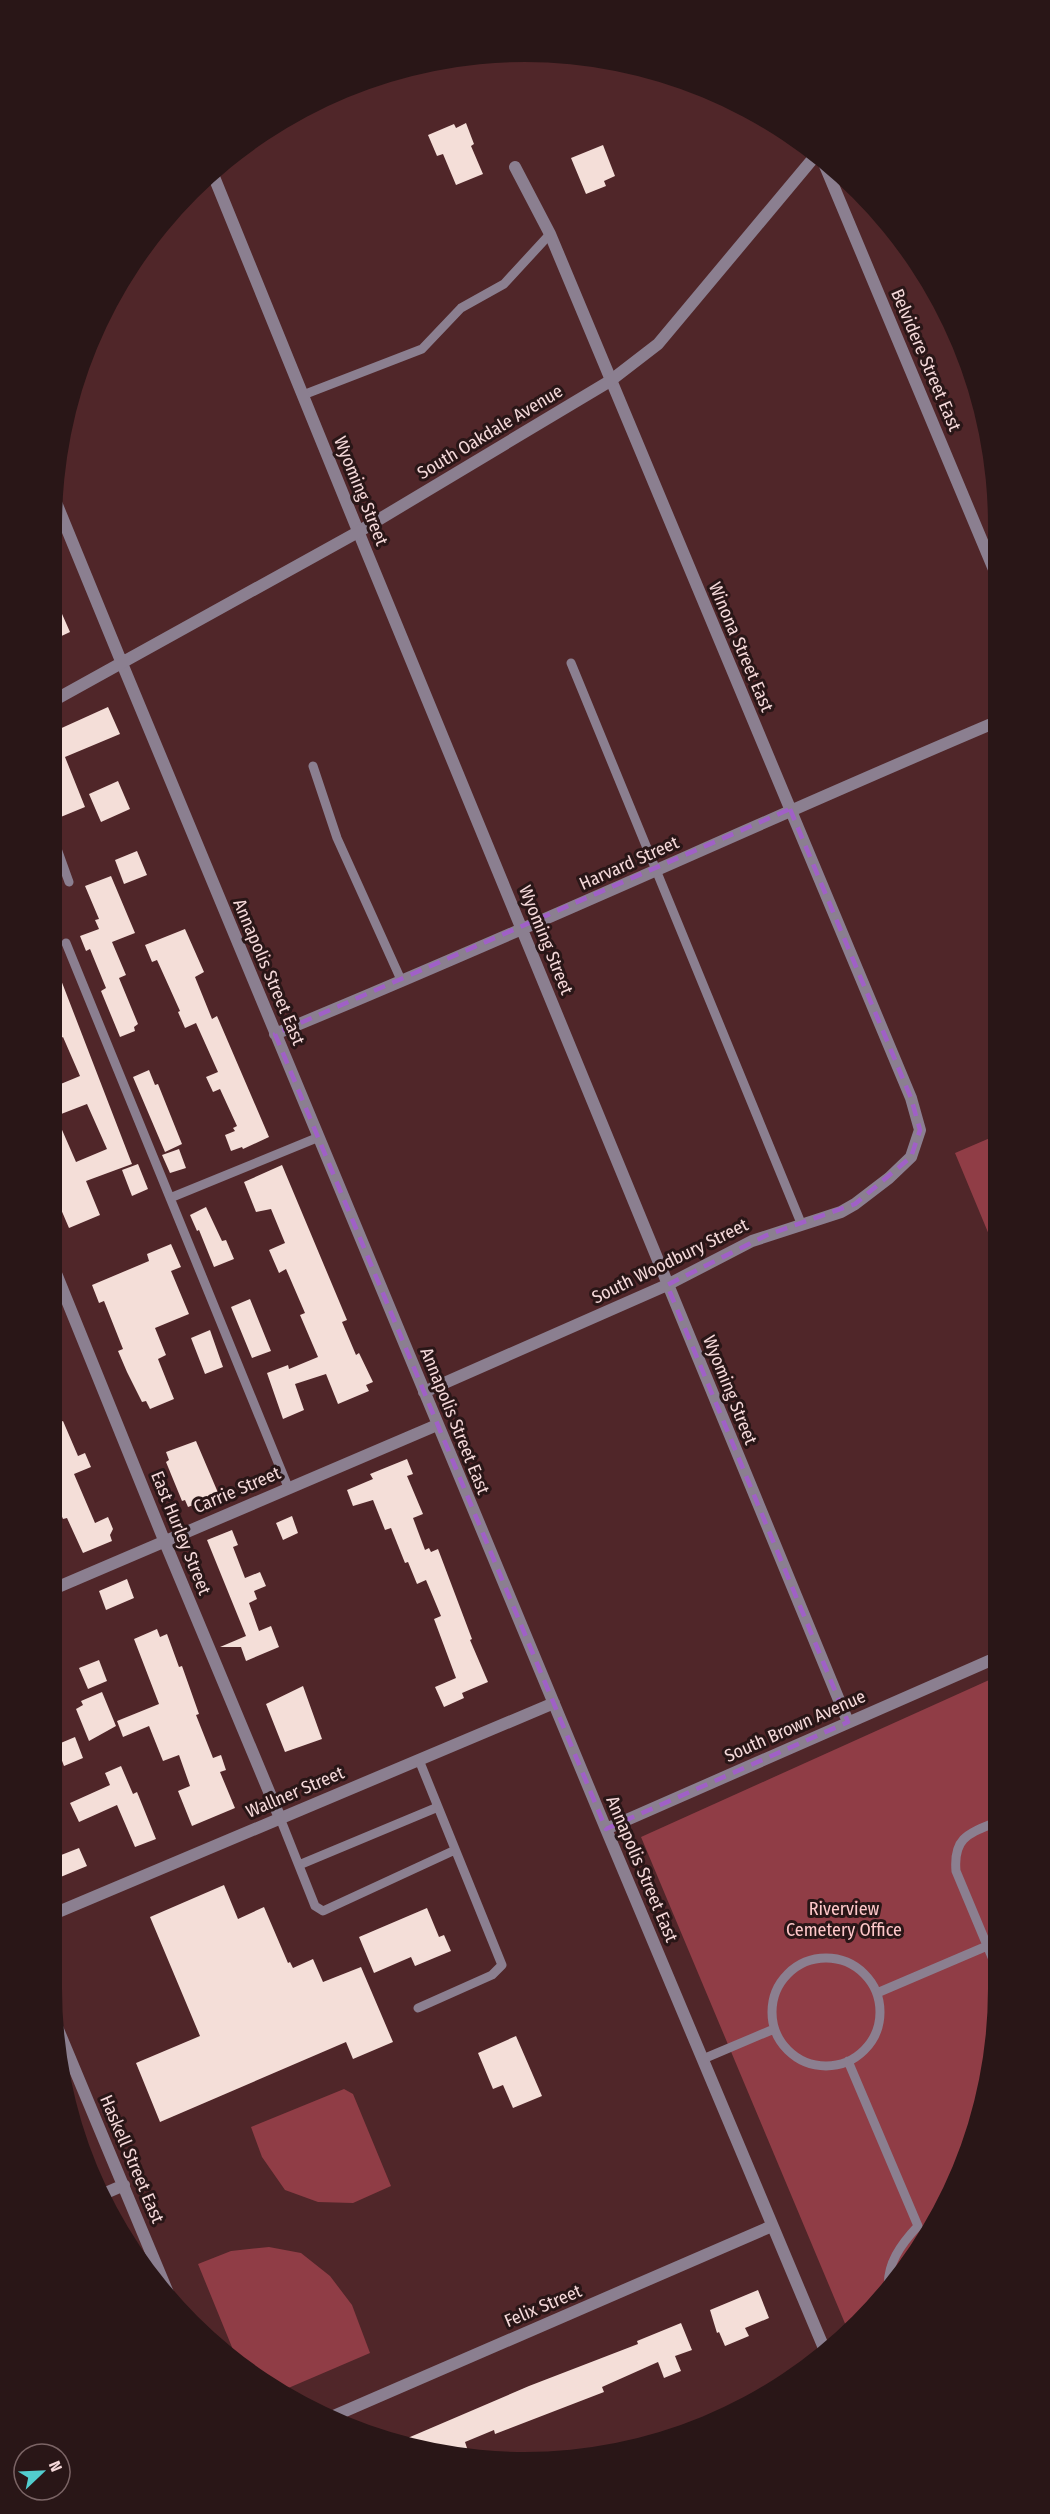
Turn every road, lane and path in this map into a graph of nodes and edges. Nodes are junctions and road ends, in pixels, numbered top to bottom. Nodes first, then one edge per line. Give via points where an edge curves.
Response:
1 (811, 161) edge
2 (515, 167) dead end
3 (829, 175) edge
4 (215, 180) edge
5 (550, 234) junction
6 (610, 381) junction
7 (303, 395) junction
8 (62, 517) edge
9 (358, 532) junction
10 (988, 555) edge
11 (121, 661) junction
12 (571, 663) dead end
13 (62, 696) edge
14 (988, 725) edge
15 (313, 766) dead end
16 (790, 809) junction
17 (62, 863) edge
18 (656, 871) junction
19 (69, 882) dead end
20 (522, 930) junction
21 (66, 943) dead end
22 (402, 982) junction
23 (275, 1034) junction
24 (319, 1137) junction
25 (915, 1146) joint
26 (170, 1198) junction
27 (801, 1223) junction
28 (667, 1285) junction
29 (62, 1288) edge
30 (424, 1392) junction
31 (438, 1425) junction
32 (288, 1487) junction
33 (164, 1540) junction
34 (62, 1585) edge
35 (988, 1661) edge
36 (554, 1703) junction
37 (848, 1722) junction
38 (419, 1760) junction
39 (438, 1807) junction
40 (280, 1818) junction
41 (988, 1826) edge
42 (606, 1829) junction
43 (455, 1850) junction
44 (299, 1865) junction
45 (62, 1910) edge
46 (987, 1946) joint
47 (877, 1993) junction
48 (418, 2008) dead end
49 (774, 2029) junction
50 (65, 2045) edge
51 (703, 2059) junction
52 (849, 2061) junction
53 (124, 2185) junction
54 (108, 2192) edge
55 (772, 2226) junction
56 (923, 2227) edge
57 (922, 2228) edge
58 (891, 2274) edge
59 (161, 2276) edge
60 (822, 2345) edge
61 (340, 2413) edge

1 - 6 street, South Oakdale Avenue via 658,344
2 - 5 street, Winona Street East
3 - 10 street, Belvidere Street East
4 - 7 street, Wyoming Street
5 - 6 street, Winona Street East
5 - 7 lane via 504,284 461,309 422,349
6 - 9 street, South Oakdale Avenue
6 - 16 street, Winona Street East
7 - 9 street, Wyoming Street
8 - 11 street, Annapolis Street East
9 - 11 street, South Oakdale Avenue
9 - 20 street, Wyoming Street
11 - 13 street, South Oakdale Avenue
11 - 23 street, Annapolis Street East
12 - 18 lane
14 - 16 street, Harvard Street
15 - 22 lane via 337,838
16 - 18 street, Harvard Street
16 - 25 street, Winona Street East via 911,1098 920,1131
17 - 19 lane
18 - 20 street, Harvard Street
18 - 27 lane
20 - 22 street, Harvard Street
20 - 28 street, Wyoming Street
21 - 26 lane
22 - 23 street, Harvard Street
23 - 24 street, Annapolis Street East
24 - 26 lane
24 - 30 street, Annapolis Street East
25 - 27 street, South Woodbury Street via 911,1157 855,1204
26 - 32 lane
27 - 28 street, South Woodbury Street via 752,1241
28 - 30 street, South Woodbury Street
28 - 37 street, Wyoming Street
29 - 33 street, East Hurley Street
30 - 31 street, Annapolis Street East
31 - 32 street, Carrie Street
31 - 36 street, Annapolis Street East
32 - 33 street, Carrie Street
33 - 34 street, Carrie Street
33 - 40 street, East Hurley Street
35 - 37 street, South Brown Avenue
36 - 38 street, Wallner Street
36 - 42 street, Annapolis Street East
37 - 42 street, South Brown Avenue
38 - 39 lane
38 - 40 street, Wallner Street
39 - 43 lane
39 - 44 lane
40 - 44 lane
40 - 45 street, Wallner Street
41 - 46 lane via 970,1833 955,1854 956,1871
42 - 51 street, Annapolis Street East
43 - 44 lane via 323,1911 315,1906
43 - 48 lane via 502,1965 492,1975
46 - 47 lane
47 - 49 lane via 861,1970 835,1958 814,1959 793,1969 777,1988 772,2014
47 - 52 lane via 881,2012 875,2037
49 - 51 lane
49 - 52 lane via 784,2047 803,2062 830,2067
50 - 53 street, Haskell Street East
51 - 55 street, Annapolis Street East
52 - 56 lane
53 - 54 street
53 - 59 street, Haskell Street East
55 - 60 street, Annapolis Street East
55 - 61 street, Felix Street
57 - 58 lane via 903,2242 892,2262

